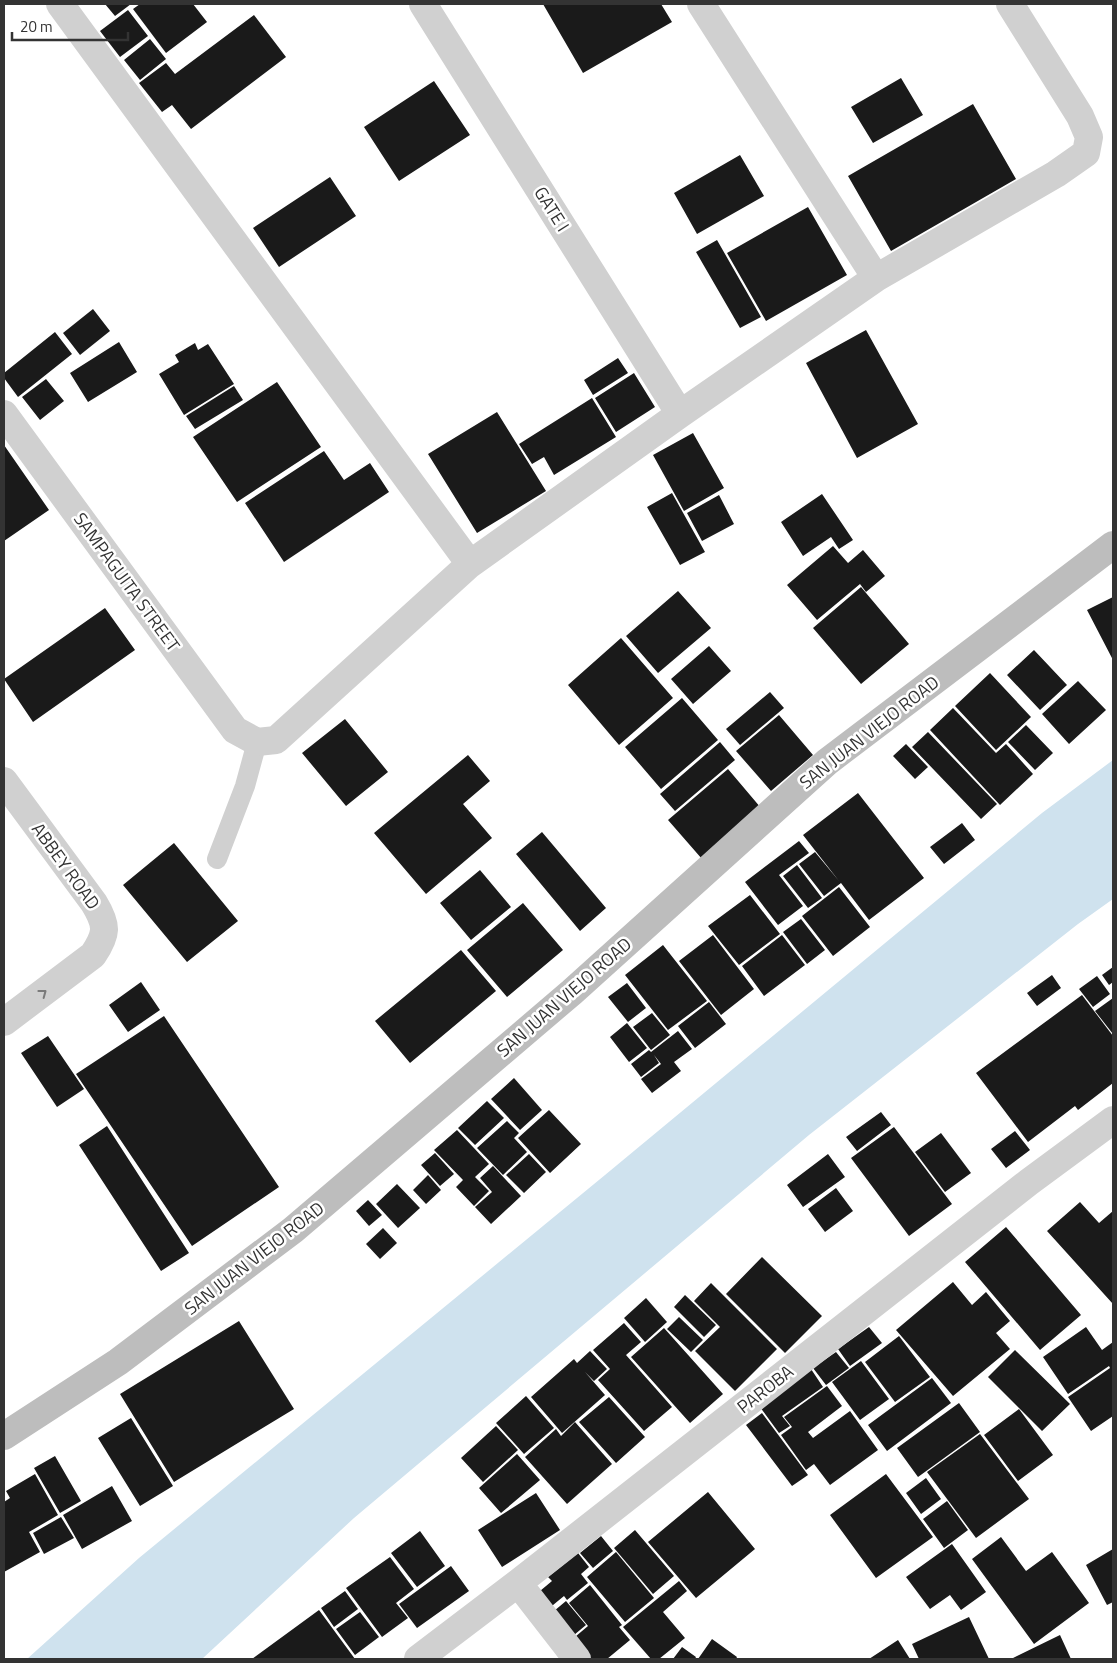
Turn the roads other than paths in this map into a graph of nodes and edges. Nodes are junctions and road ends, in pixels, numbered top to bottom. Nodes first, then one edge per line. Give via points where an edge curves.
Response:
1 (60, 4) edge
2 (423, 4) edge
3 (701, 4) edge
4 (1010, 4) edge
5 (876, 278) junction
6 (4, 414) edge
7 (680, 414) junction
8 (1113, 545) edge
9 (470, 564) junction
10 (258, 742) junction
11 (4, 781) edge
12 (217, 859) dead end
13 (4, 1022) edge
14 (1113, 1120) edge
15 (4, 1436) edge
16 (518, 1583) junction
17 (418, 1659) edge
18 (577, 1659) edge

1 - 9 street
2 - 7 street, GATE I
3 - 5 street
4 - 5 street via 1080,116 1089,137 1086,154
5 - 7 street
6 - 10 street, SAMPAGUITA STREET via 235,730
7 - 9 street
8 - 15 street, SAN JUAN VIEJO ROAD via 827,762 572,992 293,1230 118,1362
9 - 10 street via 276,740
10 - 12 lane
13 -> 11 street, ABBEY ROAD via 93,956 105,932 102,916 94,903
14 - 16 street, PAROBA via 1029,1182
16 - 17 street, PAROBA
16 - 18 street

